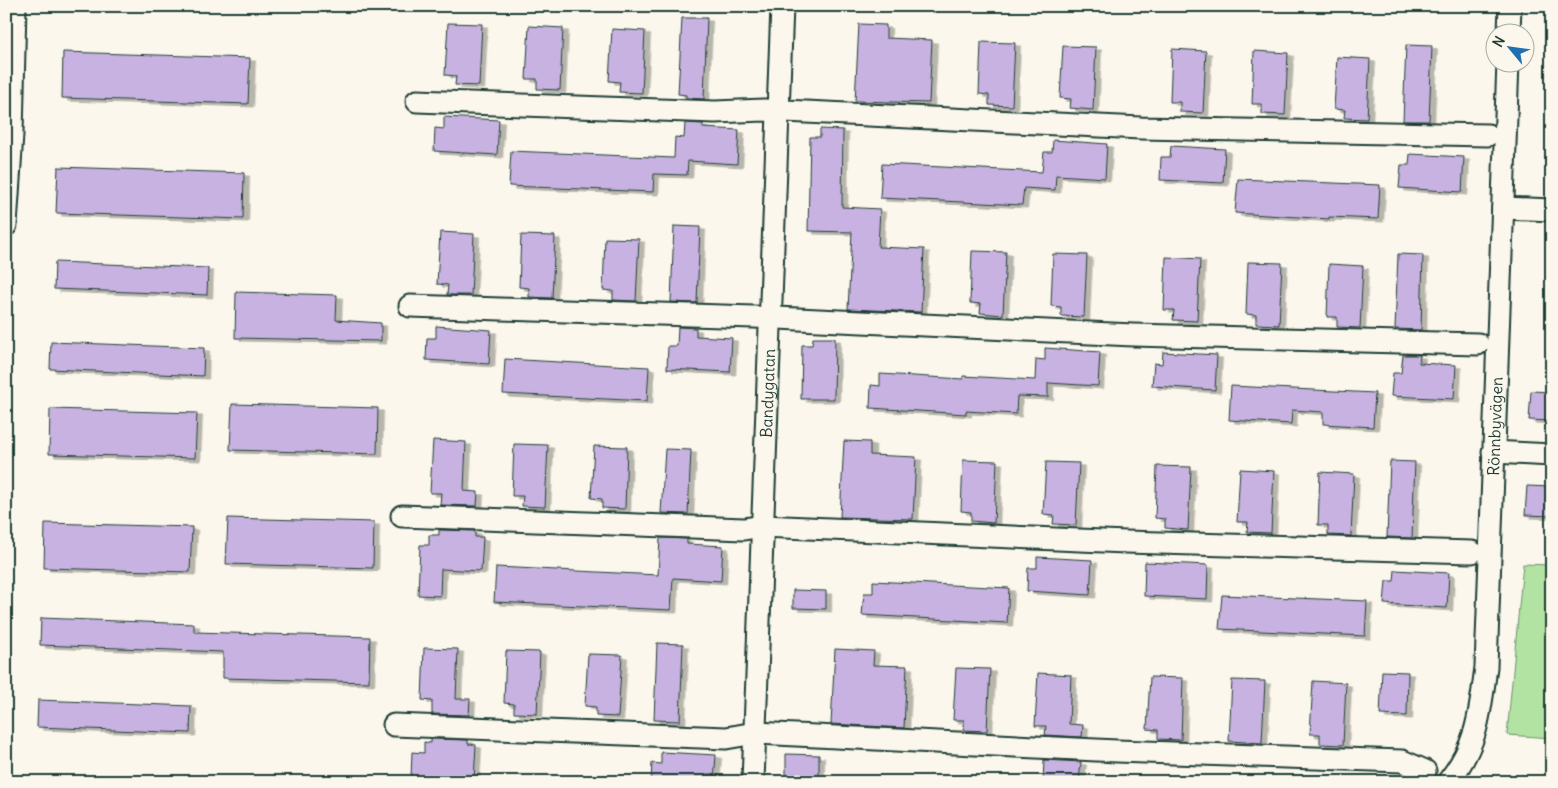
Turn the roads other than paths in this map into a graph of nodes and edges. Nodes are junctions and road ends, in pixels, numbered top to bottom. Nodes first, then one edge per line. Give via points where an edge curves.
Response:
1 (15, 6) edge
2 (782, 6) edge
3 (1510, 6) edge
4 (1509, 22) edge
5 (1508, 72) edge
6 (417, 101) dead end
7 (778, 111) junction
8 (1488, 136) dead end
9 (1503, 208) junction
10 (1552, 210) edge
11 (6, 225) edge
12 (410, 306) dead end
13 (769, 318) junction
14 (1478, 344) dead end
15 (1493, 452) junction
16 (1552, 455) edge
17 (402, 516) dead end
18 (762, 526) junction
19 (1472, 552) dead end
20 (394, 725) dead end
21 (755, 733) junction
22 (1425, 772) dead end
23 (753, 782) edge
24 (1448, 782) edge

1 - 11 street
2 - 7 street, Bandygatan
3 - 4 street
5 - 9 street, Rönnbyvägen
6 - 7 street via 715,112
7 - 8 street via 1141,128
7 - 13 street, Bandygatan
9 - 10 street
9 - 15 street, Rönnbyvägen
12 - 13 street
13 - 14 street via 1133,335
13 - 18 street, Bandygatan
15 - 16 street
15 - 24 street, Rönnbyvägen via 1486,667 1481,714 1462,764
17 - 18 street via 744,529
18 - 19 street
18 - 21 street, Bandygatan
20 - 21 street via 726,738
21 - 22 street via 1402,761
21 - 23 street, Bandygatan

